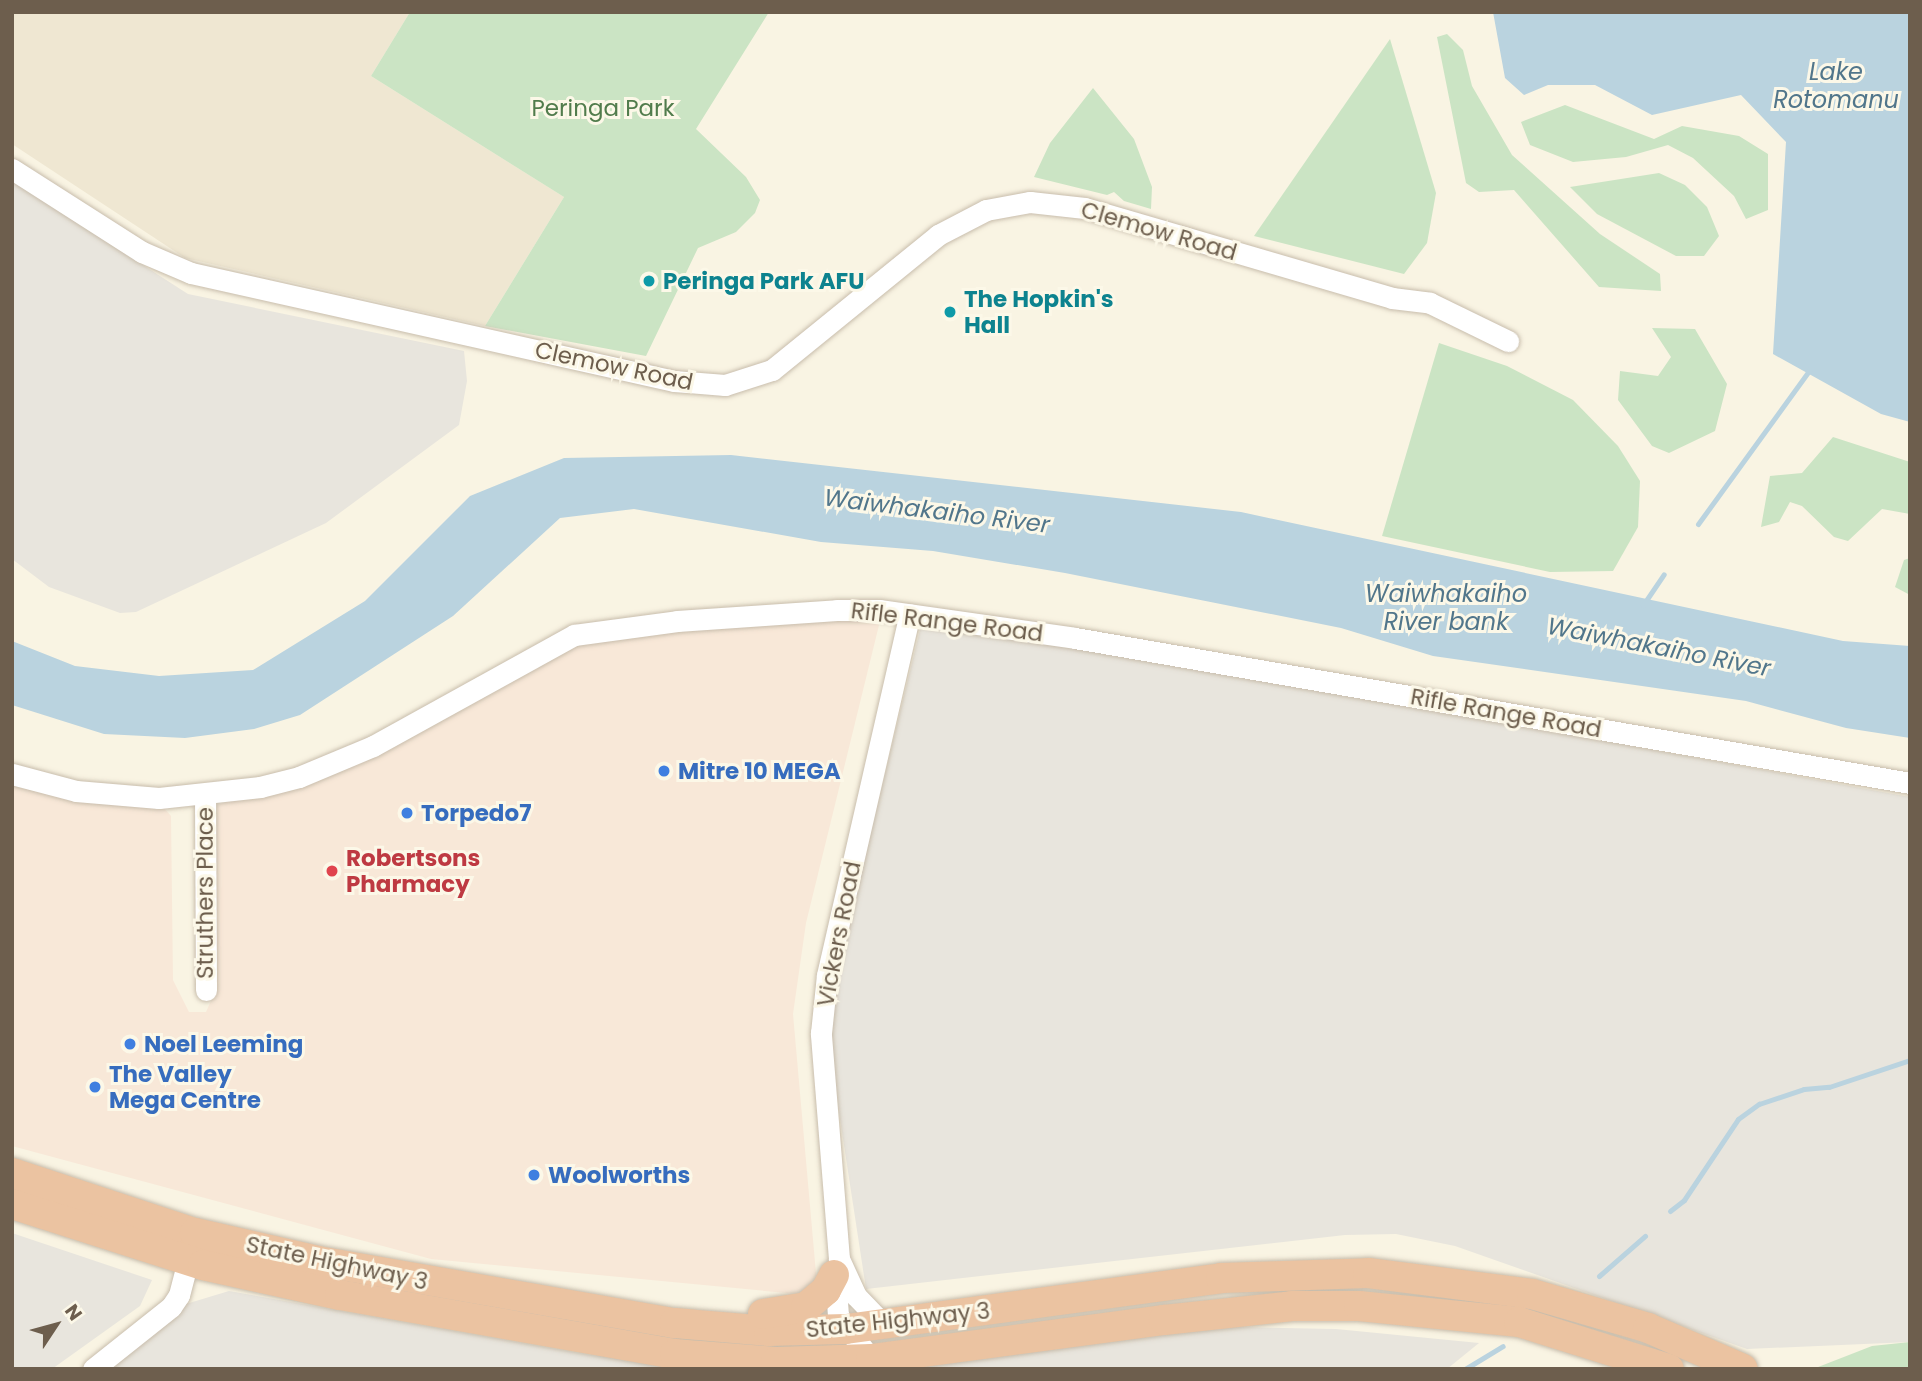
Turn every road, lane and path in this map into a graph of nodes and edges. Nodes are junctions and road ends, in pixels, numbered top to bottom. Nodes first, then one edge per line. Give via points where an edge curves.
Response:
1 (12, 169) edge
2 (1508, 341) dead end
3 (910, 614) junction
4 (12, 774) edge
5 (1910, 783) edge
6 (205, 795) junction
7 (206, 990) dead end
8 (12, 1173) edge
9 (12, 1203) edge
10 (192, 1247) junction
11 (837, 1267) junction
12 (644, 1319) junction
13 (885, 1326) junction
14 (846, 1329) junction
15 (872, 1359) junction
16 (93, 1369) edge
17 (1669, 1369) edge
18 (1743, 1369) edge

1 - 2 street, Clemow Road via 142,252 191,273 674,381 725,384 772,370 939,235 986,210 1030,202 1085,208 1392,298 1430,303
3 - 5 street, Rifle Range Road via 1075,638
3 - 6 street, Rifle Range Road via 837,610 677,621 574,635 340,761 260,787
3 - 11 street, Vickers Road via 825,988 820,1065
4 - 6 street, Rifle Range Road via 76,791 159,798
6 - 7 street, Struthers Place
8 - 10 highway, State Highway 3
9 - 10 highway, State Highway 3
10 - 12 highway, State Highway 3
10 - 15 highway, State Highway 3 via 364,1300 648,1350 776,1362
10 - 16 street via 179,1295 171,1307
11 - 12 highway via 817,1300 792,1313 697,1311
11 - 13 street, Vickers Road via 856,1296
11 - 14 street, Vickers Road via 838,1316
12 - 14 highway, State Highway 3 via 769,1331
13 - 14 highway, State Highway 3
13 - 18 highway, State Highway 3 via 1221,1278 1368,1273 1544,1297 1648,1328
14 - 15 street, Vickers Road
15 - 17 highway, State Highway 3 via 1164,1320 1292,1307 1359,1306 1518,1322

